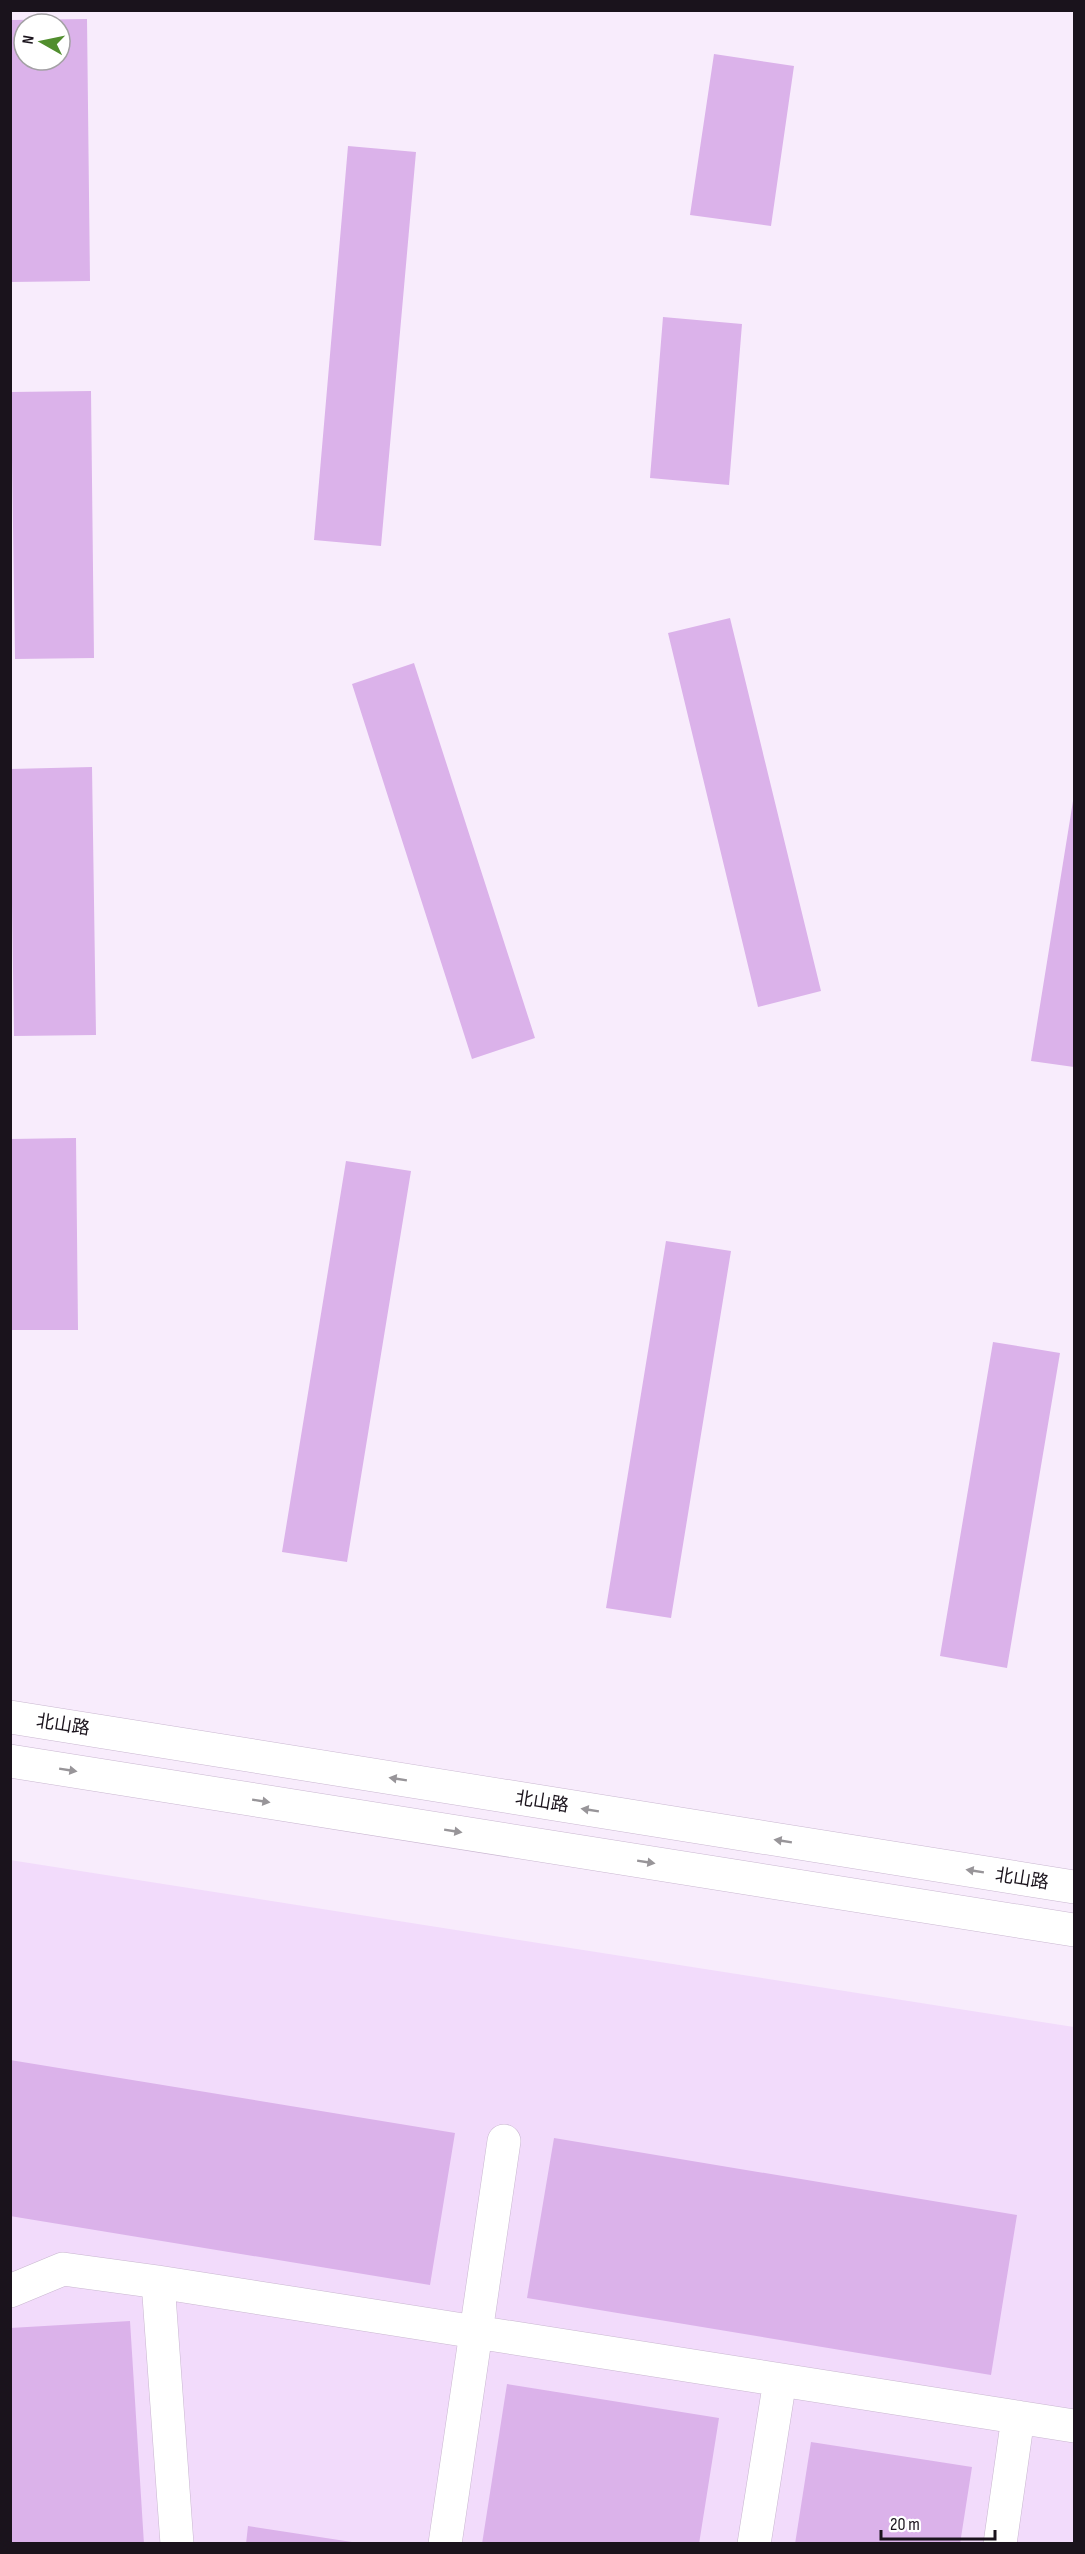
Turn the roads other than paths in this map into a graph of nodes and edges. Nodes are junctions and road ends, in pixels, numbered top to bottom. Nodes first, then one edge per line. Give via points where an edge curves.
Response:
1 (10, 1717) edge
2 (10, 1761) edge
3 (1074, 1887) edge
4 (1074, 1930) edge
5 (504, 2141) dead end
6 (158, 2282) junction
7 (10, 2291) edge
8 (476, 2332) junction
9 (780, 2380) junction
10 (1018, 2417) junction
11 (1074, 2426) edge
12 (177, 2544) edge
13 (445, 2544) edge
14 (754, 2544) edge
15 (1000, 2544) edge

3 -> 1 street, 北山路
2 -> 4 street
5 - 8 street
6 - 7 street via 63,2269
6 - 8 street
6 - 12 street
8 - 9 street
8 - 13 street
9 - 10 street
9 - 14 street
10 - 11 street
10 - 15 street

